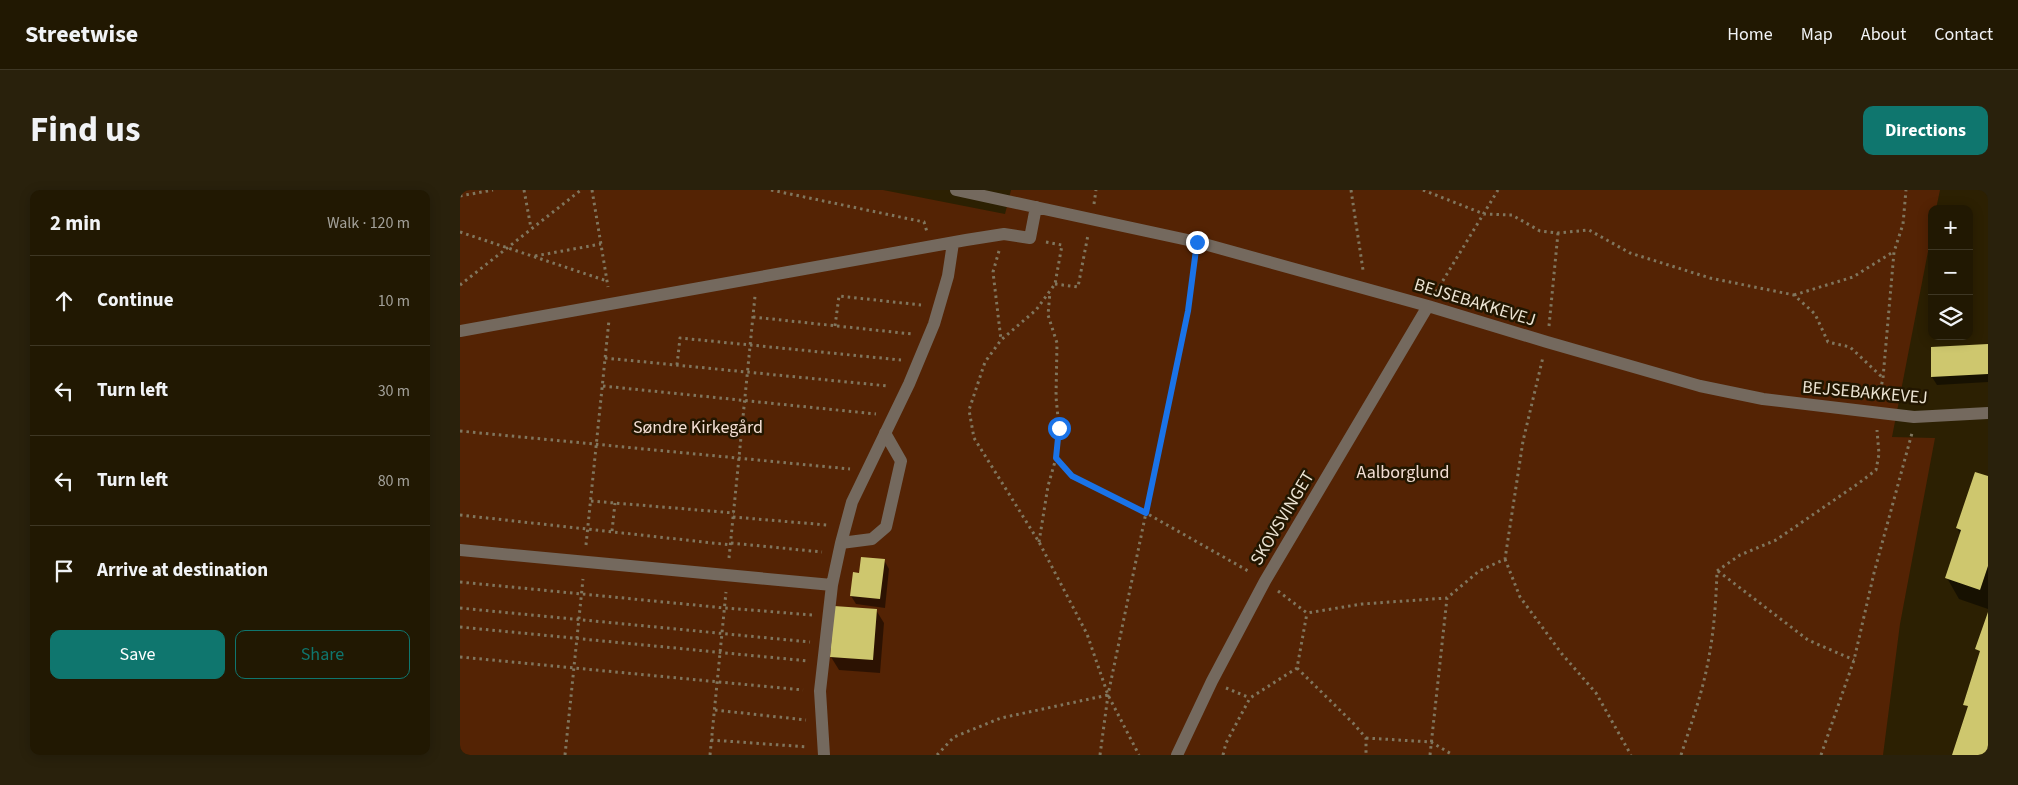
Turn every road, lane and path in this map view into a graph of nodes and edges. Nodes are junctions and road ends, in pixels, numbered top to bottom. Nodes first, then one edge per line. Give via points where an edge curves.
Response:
1 (493, 190) edge
2 (524, 190) edge
3 (581, 190) edge
4 (592, 190) edge
5 (771, 190) edge
6 (956, 190) edge
7 (1096, 190) edge
8 (1351, 190) edge
9 (1423, 190) edge
10 (1498, 190) edge
11 (1906, 190) edge
12 (460, 196) edge
13 (1036, 207) junction
14 (1484, 214) junction
15 (1091, 219) junction
16 (531, 228) junction
17 (460, 232) edge
18 (1558, 233) junction
19 (1004, 234) junction
20 (1030, 238) junction
21 (1197, 242) junction
22 (952, 243) junction
23 (601, 244) junction
24 (931, 247) junction
25 (506, 248) junction
26 (1894, 252) junction
27 (534, 256) junction
28 (757, 278) junction
29 (607, 281) junction
30 (1055, 284) junction
31 (460, 285) edge
32 (1365, 288) junction
33 (1050, 291) junction
34 (1794, 295) junction
35 (610, 304) junction
36 (1428, 306) junction
37 (940, 307) junction
38 (753, 317) junction
39 (835, 326) junction
40 (460, 331) edge
41 (930, 336) junction
42 (1001, 340) junction
43 (1547, 342) junction
44 (751, 344) junction
45 (605, 358) junction
46 (919, 362) junction
47 (677, 365) junction
48 (748, 371) junction
49 (1883, 378) junction
50 (603, 386) junction
51 (908, 388) junction
52 (745, 400) junction
53 (1876, 413) junction
54 (1988, 413) edge
55 (894, 416) junction
56 (1914, 417) junction
57 (460, 431) edge
58 (885, 434) junction
59 (597, 445) junction
60 (1056, 458) junction
61 (740, 459) junction
62 (866, 471) junction
63 (591, 501) junction
64 (615, 503) junction
65 (1146, 513) junction
66 (460, 515) edge
67 (734, 515) junction
68 (845, 527) junction
69 (588, 528) junction
70 (612, 531) junction
71 (1039, 542) junction
72 (731, 544) junction
73 (839, 548) junction
74 (460, 550) edge
75 (1505, 559) junction
76 (584, 561) junction
77 (1717, 570) junction
78 (728, 575) junction
79 (1265, 581) junction
80 (460, 582) edge
81 (832, 585) junction
82 (581, 594) junction
83 (1447, 598) junction
84 (460, 608) edge
85 (725, 608) junction
86 (1307, 613) junction
87 (828, 616) junction
88 (578, 619) junction
89 (460, 627) edge
90 (722, 634) junction
91 (576, 639) junction
92 (826, 643) junction
93 (720, 653) junction
94 (460, 657) edge
95 (1854, 660) junction
96 (824, 662) junction
97 (573, 668) junction
98 (1297, 668) junction
99 (717, 682) junction
100 (1212, 682) junction
101 (820, 692) junction
102 (1108, 695) junction
103 (1250, 698) junction
104 (714, 710) junction
105 (822, 722) junction
106 (1366, 738) junction
107 (711, 740) junction
108 (1431, 742) junction
109 (824, 751) edge
110 (565, 755) edge
111 (710, 755) edge
112 (937, 755) edge
113 (1100, 755) edge
114 (1139, 755) edge
115 (1177, 755) edge
116 (1223, 755) edge
117 (1366, 755) edge
118 (1430, 755) edge
119 (1453, 755) edge
120 (1631, 755) edge
121 (1682, 755) edge
122 (1821, 755) edge

1 - 12 path
2 - 16 path
3 - 16 path
4 - 23 path
5 - 24 path via 924,222
6 - 13 street, BEJSEBAKKEVEJ
7 - 15 path
8 - 32 path
9 - 14 path
10 - 14 path
11 - 26 path via 1902,224
13 - 15 street, BEJSEBAKKEVEJ
13 - 20 street
14 - 18 path via 1512,214 1540,231
14 - 36 path
15 - 21 street, BEJSEBAKKEVEJ
15 - 30 path via 1078,287
16 - 25 path
17 - 25 path
18 - 34 path via 1589,230 1630,254 1710,278
18 - 43 path
19 - 20 street
19 - 22 street
19 - 42 path via 993,272
20 - 30 path via 1062,245
21 - 32 street, BEJSEBAKKEVEJ
21 - 65 path via 1188,311
22 - 24 street
22 - 37 street
23 - 27 path
23 - 29 path
24 - 28 street
25 - 27 path
25 - 31 path
26 - 34 path via 1853,277
26 - 49 path
27 - 29 path
28 - 35 street
28 - 38 path
29 - 35 path
30 - 33 path
32 - 36 street, BEJSEBAKKEVEJ
33 - 42 path via 1036,310
33 - 60 path via 1048,315 1058,343
34 - 49 path via 1815,314 1828,342 1850,347
35 - 40 street
35 - 45 path
36 - 43 street, BEJSEBAKKEVEJ
36 - 79 street, SKOVSVINGET
37 - 39 path via 839,296
37 - 41 street
38 - 39 path
38 - 44 path
39 - 41 path
41 - 46 street
42 - 71 path via 985,362 969,410 974,438
43 - 53 street, BEJSEBAKKEVEJ via 1727,392
43 - 75 path via 1523,441
44 - 46 path
44 - 47 path via 680,338
44 - 48 path
45 - 47 path
45 - 50 path
46 - 51 street
47 - 48 path
48 - 51 path
48 - 52 path
49 - 53 path
50 - 52 path
50 - 59 path
51 - 55 street
52 - 55 path
52 - 61 path
53 - 56 street, BEJSEBAKKEVEJ
53 - 77 path via 1879,454 1876,470 1776,540 1740,555
54 - 56 street, BEJSEBAKKEVEJ
55 - 58 street
56 - 95 path
57 - 59 path
58 - 62 street
58 - 73 street via 901,461 886,527 872,539
59 - 61 path
59 - 63 path
60 - 65 path via 1072,476
60 - 71 path
61 - 62 path
61 - 67 path
62 - 68 street
63 - 64 path
63 - 69 path
64 - 67 path
64 - 70 path
65 - 79 path
65 - 102 path
66 - 69 path
67 - 68 path
67 - 72 path
68 - 73 street
69 - 70 path
69 - 76 path
70 - 72 path
71 - 102 path via 1087,634
72 - 73 path
72 - 78 path
73 - 81 street
74 - 76 street
75 - 83 path via 1479,571
75 - 120 path via 1520,597 1596,693
76 - 78 street
76 - 82 path
77 - 95 path via 1808,640
77 - 121 path via 1715,618 1708,663
78 - 81 street
78 - 85 path
79 - 86 path
79 - 100 street, SKOVSVINGET
80 - 82 path
81 - 87 street
82 - 85 path
82 - 88 path
83 - 86 path via 1362,604
83 - 108 path
84 - 88 path
85 - 87 path
85 - 90 path
86 - 98 path
87 - 92 street
88 - 90 path
88 - 91 path
89 - 91 path
90 - 92 path
90 - 93 path
91 - 93 path
91 - 97 path
92 - 96 street
93 - 96 path
93 - 99 path
94 - 97 path
95 - 122 path
96 - 101 street
97 - 99 path
97 - 110 path
98 - 103 path
98 - 106 path via 1354,722
99 - 101 path
99 - 104 path
100 - 103 path
100 - 115 street, SKOVSVINGET
101 - 105 street
102 - 112 path via 1001,718 954,737
102 - 113 path
102 - 114 path
103 - 116 path
104 - 105 path
104 - 107 path
105 - 109 street
106 - 108 path
106 - 117 path
107 - 109 path
107 - 111 path
108 - 118 path
108 - 119 path

